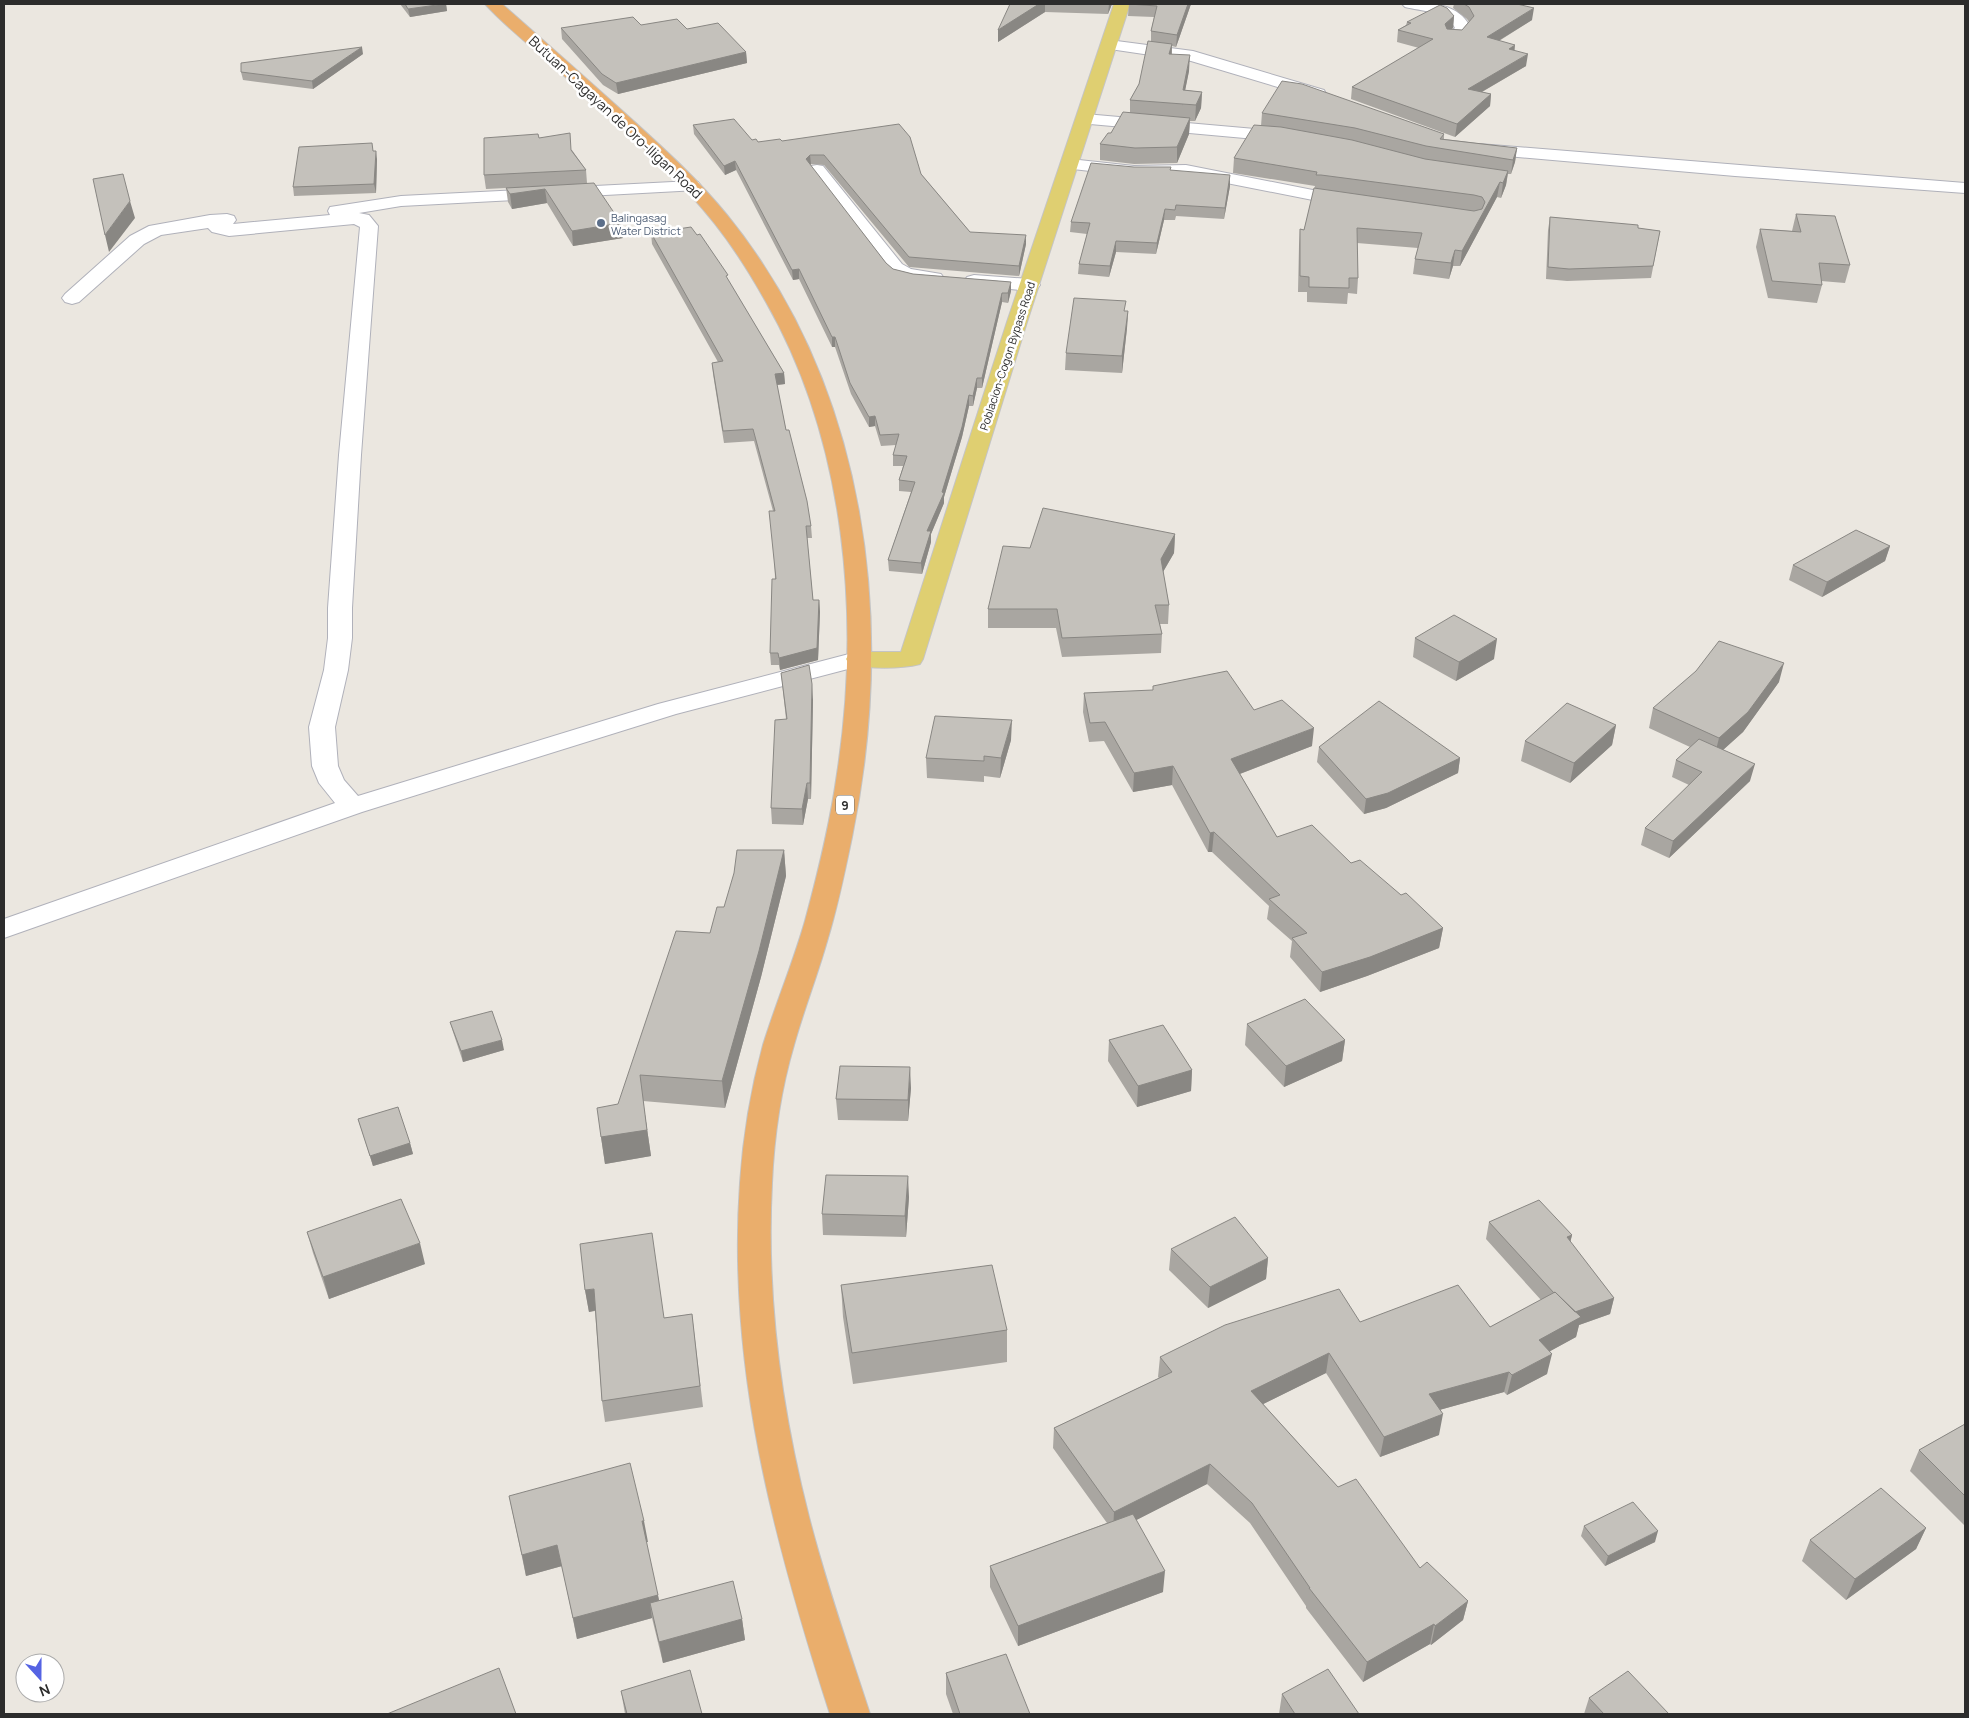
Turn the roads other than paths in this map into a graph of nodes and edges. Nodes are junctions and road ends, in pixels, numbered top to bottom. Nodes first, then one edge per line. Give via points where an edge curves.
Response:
1 (493, 4) edge
2 (1122, 4) edge
3 (1410, 4) edge
4 (1453, 37) edge
5 (1109, 45) junction
6 (1331, 99) edge
7 (1085, 119) junction
8 (1305, 140) edge
9 (1466, 146) edge
10 (1070, 164) junction
11 (817, 170) edge
12 (692, 186) junction
13 (1965, 188) edge
14 (1369, 205) edge
15 (210, 221) junction
16 (1030, 285) junction
17 (72, 298) dead end
18 (858, 658) junction
19 (353, 806) junction
20 (4, 930) edge
21 (850, 1714) edge

1 - 12 highway, Butuan-Cagayan de Oro-Iligan Road / 9
2 - 5 main road, Poblacion-Cogon Bypass Road
3 - 4 street via 1442,11 1457,19 1463,29
5 - 6 street via 1193,56
5 - 7 main road, Poblacion-Cogon Bypass Road
7 - 8 street
7 - 10 main road, Poblacion-Cogon Bypass Road
9 - 13 street via 1516,153
10 - 14 street via 1134,171 1186,170
10 - 16 main road, Poblacion-Cogon Bypass Road
11 - 16 street via 901,272 913,276
12 - 15 street via 402,201 332,212
12 - 18 highway, Butuan-Cagayan de Oro-Iligan Road / 9 via 723,223 775,298 801,349 825,411 849,506 858,588
15 - 17 street via 156,230 137,240
15 - 19 street via 218,228 228,230 354,218 362,219 369,226 350,455 340,638 322,727 325,766 332,783
16 - 18 main road, Poblacion-Cogon Bypass Road via 911,659
18 - 19 street via 667,709
18 - 21 highway, Butuan-Cagayan de Oro-Iligan Road / 9 via 854,764 815,936 774,1063 756,1184 754,1260 758,1335 770,1424 820,1624
19 - 20 street

